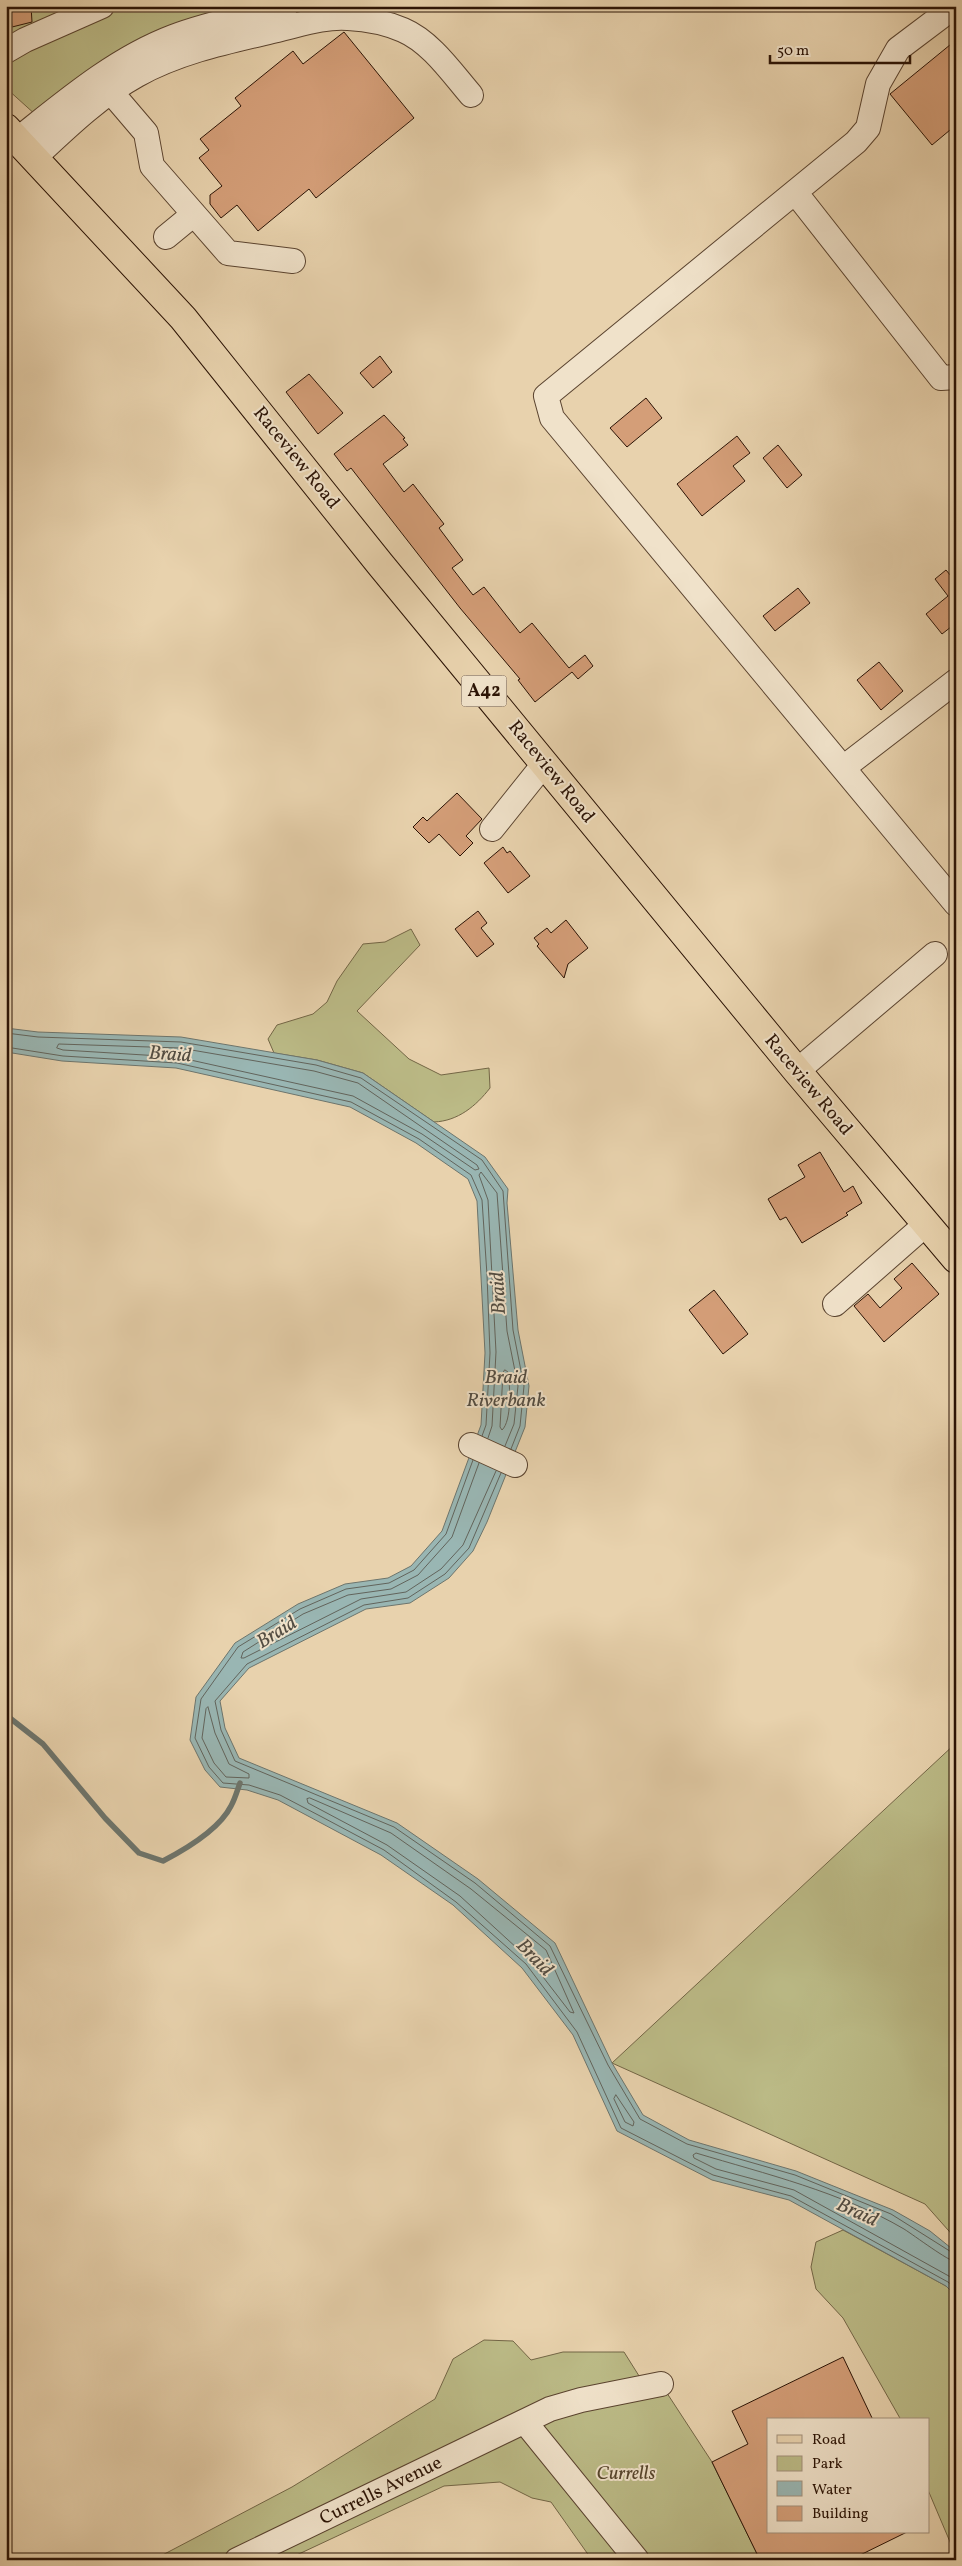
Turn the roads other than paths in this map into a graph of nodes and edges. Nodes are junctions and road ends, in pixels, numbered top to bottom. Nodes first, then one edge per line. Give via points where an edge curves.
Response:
1 (102, 6) edge
2 (286, 6) edge
3 (955, 6) edge
4 (6, 51) edge
5 (111, 92) junction
6 (472, 95) dead end
7 (19, 142) edge
8 (794, 192) junction
9 (194, 214) junction
10 (166, 237) dead end
11 (294, 261) dead end
12 (956, 377) edge
13 (956, 681) edge
14 (544, 764) junction
15 (843, 768) junction
16 (492, 829) dead end
17 (955, 903) edge
18 (935, 954) dead end
19 (797, 1072) junction
20 (925, 1225) junction
21 (956, 1259) edge
22 (835, 1304) dead end
23 (471, 1445) dead end
24 (515, 1465) dead end
25 (661, 2384) dead end
26 (525, 2422) junction
27 (237, 2560) edge
28 (637, 2560) edge

1 - 4 lane
2 - 7 lane via 172,37 77,92
3 - 8 lane via 898,49 878,84 868,128 856,142
5 - 6 lane via 173,58 308,23 347,18 405,30 428,47
5 - 7 lane via 72,122
5 - 9 lane via 146,133 152,166
7 - 14 main road, Raceview Road / A42 via 183,318
8 - 12 lane via 941,378
8 - 15 lane via 546,396 552,418
9 - 10 lane
9 - 11 lane via 228,253
13 - 15 lane
14 - 16 lane
14 - 19 main road, Raceview Road / A42
15 - 17 lane
18 - 19 lane
19 - 20 main road, Raceview Road / A42
20 - 21 main road, Raceview Road / A42
20 - 22 lane
23 - 24 lane
25 - 26 lane, Currells Avenue via 581,2400 550,2409
26 - 27 lane, Currells Avenue
26 - 28 lane

